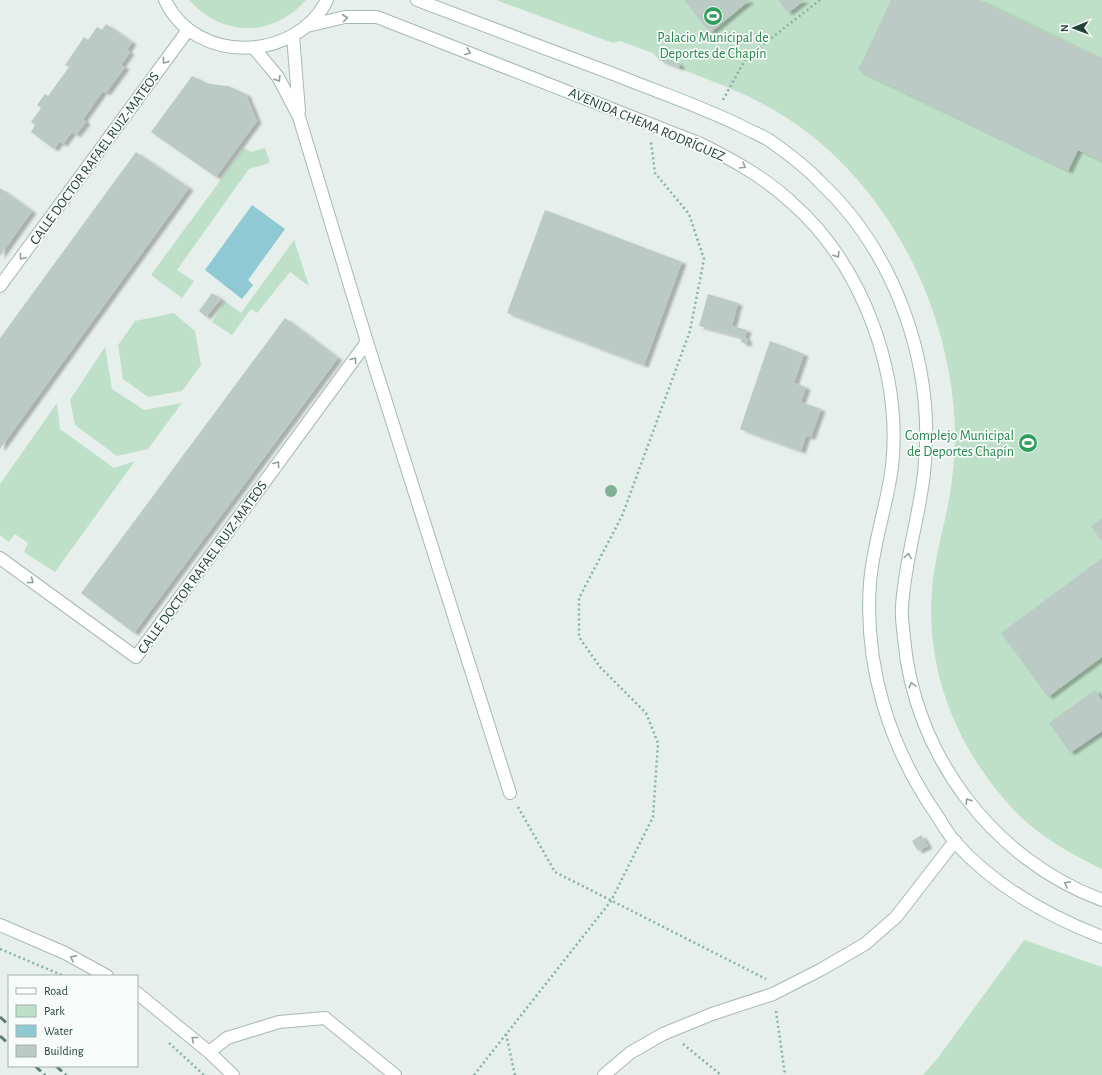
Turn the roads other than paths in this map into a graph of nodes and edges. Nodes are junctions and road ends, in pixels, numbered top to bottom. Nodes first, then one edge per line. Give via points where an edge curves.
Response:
1 (165, 0) edge
2 (327, 0) edge
3 (418, 0) edge
4 (307, 26) junction
5 (188, 30) junction
6 (293, 36) junction
7 (254, 48) junction
8 (299, 117) junction
9 (0, 286) edge
10 (367, 342) junction
11 (0, 558) edge
12 (510, 793) road end
13 (955, 841) junction
14 (1102, 900) edge
15 (0, 925) edge
16 (1102, 937) edge
17 (105, 975) edge
18 (138, 994) edge
19 (209, 1052) junction
20 (233, 1075) edge
21 (395, 1075) edge
22 (604, 1075) edge

1 - 5 main road via 168,8
2 - 4 main road
14 -> 3 main road via 1048,873 1007,843 970,805 940,760 921,717 907,666 902,609 908,551 918,512 924,469 926,426 920,373 909,323 889,275 858,224 820,181 768,140 715,114
4 - 6 main road
4 -> 13 main road, AVENIDA CHEMA RODRÍGUEZ via 345,17 377,17 701,144 746,168 792,202 831,245 857,286 878,336 889,389 893,433 892,468 874,550 870,584 873,660 882,702 897,746 918,788
5 - 7 main road via 231,48
5 -> 9 main road, CALLE DOCTOR RAFAEL RUIZ-MATEOS
6 - 7 main road via 281,42
6 - 8 main road
7 -> 8 main road via 278,77
8 - 10 main road
11 -> 10 main road, CALLE DOCTOR RAFAEL RUIZ-MATEOS via 136,657
10 - 12 main road
13 - 16 main road, AVENIDA CHEMA RODRÍGUEZ via 986,872 1025,900 1070,925
13 - 22 main road via 926,880 890,921 865,944 773,994 712,1014 663,1034 630,1053
17 -> 15 main road via 65,953
19 -> 18 main road
19 - 20 main road
19 - 21 main road via 227,1038 279,1022 325,1018

